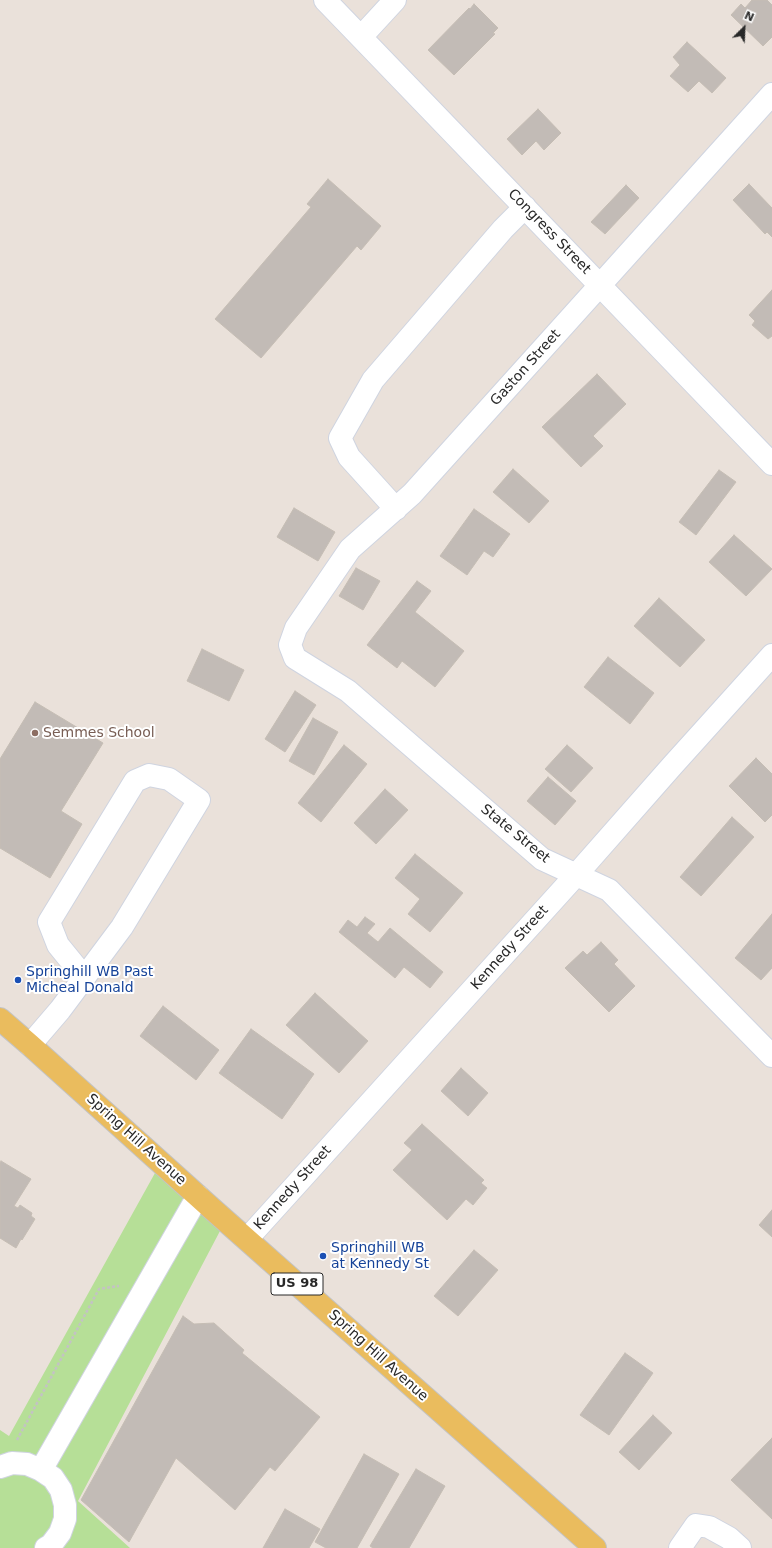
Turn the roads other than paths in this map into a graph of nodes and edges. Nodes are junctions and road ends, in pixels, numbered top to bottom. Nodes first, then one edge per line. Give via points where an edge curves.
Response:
1 (325, 0) edge
2 (395, 0) edge
3 (361, 38) junction
4 (772, 94) edge
5 (524, 207) junction
6 (600, 285) junction
7 (772, 464) edge
8 (396, 509) junction
9 (290, 645) joint
10 (772, 655) edge
11 (576, 875) junction
12 (84, 977) junction
13 (0, 1019) edge
14 (30, 1045) junction
15 (772, 1056) edge
16 (198, 1196) junction
17 (247, 1240) junction
18 (0, 1467) edge
19 (41, 1470) junction
20 (46, 1548) edge
21 (595, 1548) edge
22 (680, 1548) edge
23 (740, 1548) edge

1 - 3 street, Congress Street
2 - 3 street
3 - 5 street, Congress Street
4 - 6 street, Gaston Street
5 - 6 street, Congress Street
5 - 8 street via 373,380 340,438 349,457
6 - 7 street, Congress Street
6 - 8 street, Gaston Street
8 - 9 street, Gaston Street via 350,549 296,628
9 - 11 street, State Street via 295,658 348,691 542,859
10 - 11 street, Kennedy Street
11 - 15 street, State Street via 609,890
11 - 17 street, Kennedy Street
12 - 12 street via 122,927 199,800 169,779 149,776 135,781 49,922 58,945
12 - 14 street
13 - 14 main road, Spring Hill Avenue / US 98
14 - 16 main road, Spring Hill Avenue / US 98
16 - 17 main road, Spring Hill Avenue / US 98
16 - 19 street
17 - 21 main road, Spring Hill Avenue / US 98
18 - 19 street via 12,1463 27,1464
19 - 20 street via 53,1478 61,1490 65,1505 65,1519 60,1533
22 - 23 street via 696,1525 709,1526

